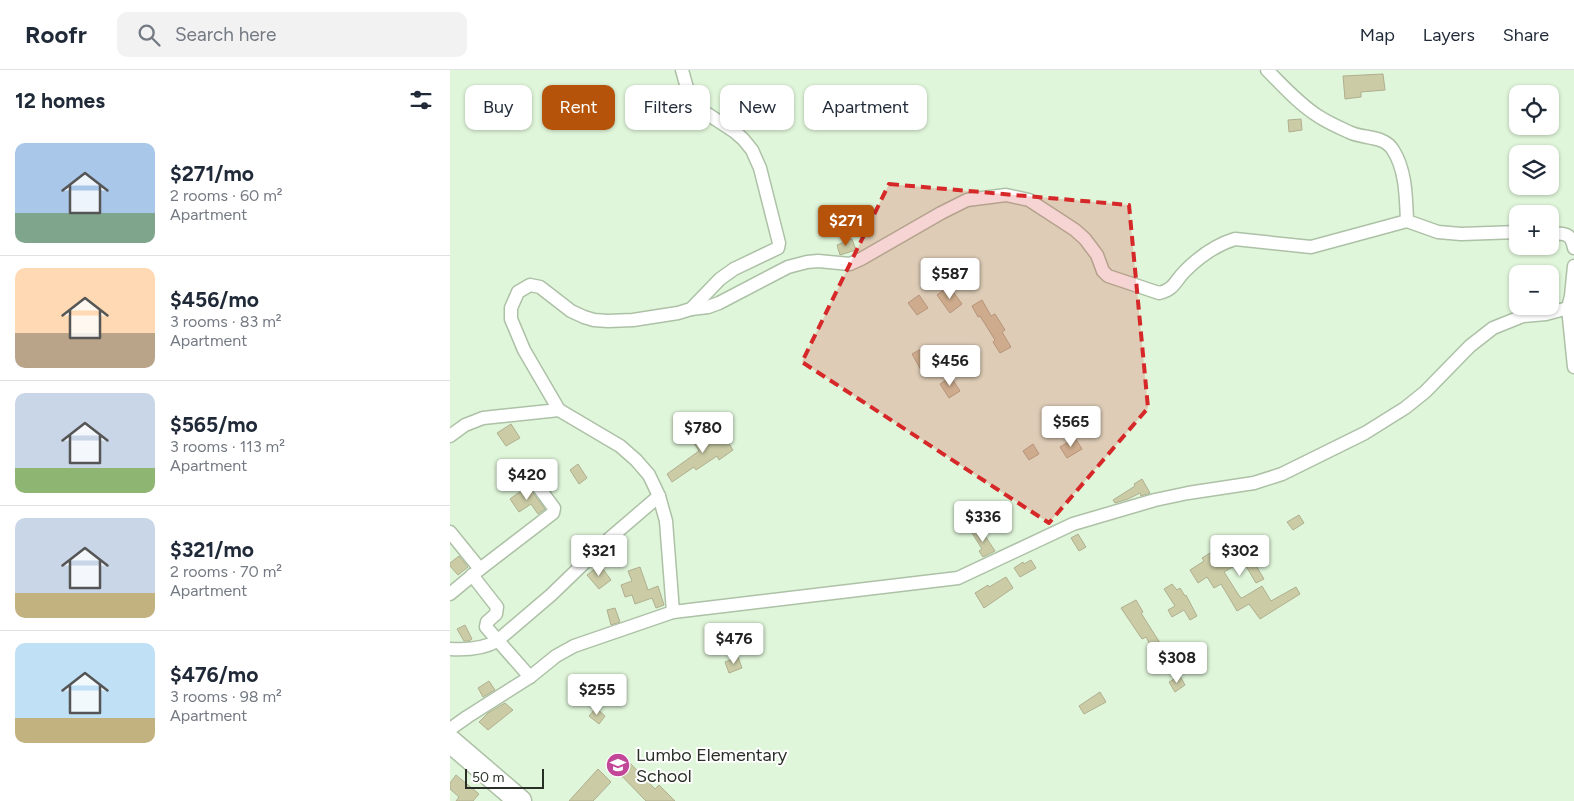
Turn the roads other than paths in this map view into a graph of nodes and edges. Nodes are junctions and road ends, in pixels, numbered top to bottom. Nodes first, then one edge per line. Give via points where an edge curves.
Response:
1 (682, 70) edge
2 (1267, 70) edge
3 (1407, 221) junction
4 (1509, 232) edge
5 (1559, 234) edge
6 (1574, 248) edge
7 (1574, 266) edge
8 (1568, 308) junction
9 (691, 309) junction
10 (1574, 367) edge
11 (558, 410) junction
12 (450, 436) edge
13 (534, 481) dead end
14 (659, 496) junction
15 (450, 532) edge
16 (476, 572) junction
17 (450, 594) edge
18 (673, 612) junction
19 (497, 641) junction
20 (450, 649) edge
21 (530, 677) junction
22 (450, 729) edge
23 (450, 742) edge
24 (520, 801) edge

1 - 9 street via 689,95 696,104 735,132 752,150 760,168 779,244 776,250 720,279
2 - 3 street via 1318,116 1351,133 1386,142 1393,149 1406,189
3 - 4 street via 1438,232
3 - 9 street via 1311,247 1235,239 1213,248 1183,273 1172,288 1158,293 1108,276 1085,239 1029,200 986,197 967,200 850,264 818,261 788,267 719,303
5 - 6 street via 1568,235
7 - 8 street
8 - 10 street
8 - 18 street via 1523,316 1493,328 1470,346 1425,392 1397,413 1365,433 1282,474 1254,483 1155,500 1073,524 958,578
9 - 11 street via 633,320 594,320 571,311 540,287 530,285 518,292 511,308 511,319 524,350
11 - 12 street via 483,418
11 - 14 street via 620,446 649,475
13 - 16 street via 554,508 553,513
14 - 18 street via 666,521
14 - 19 street
15 - 16 street
16 - 17 street
16 - 19 street via 497,607 496,614 486,625
18 - 21 street via 574,646
19 - 20 street via 478,648
19 - 21 street
21 - 22 street
23 - 24 highway

